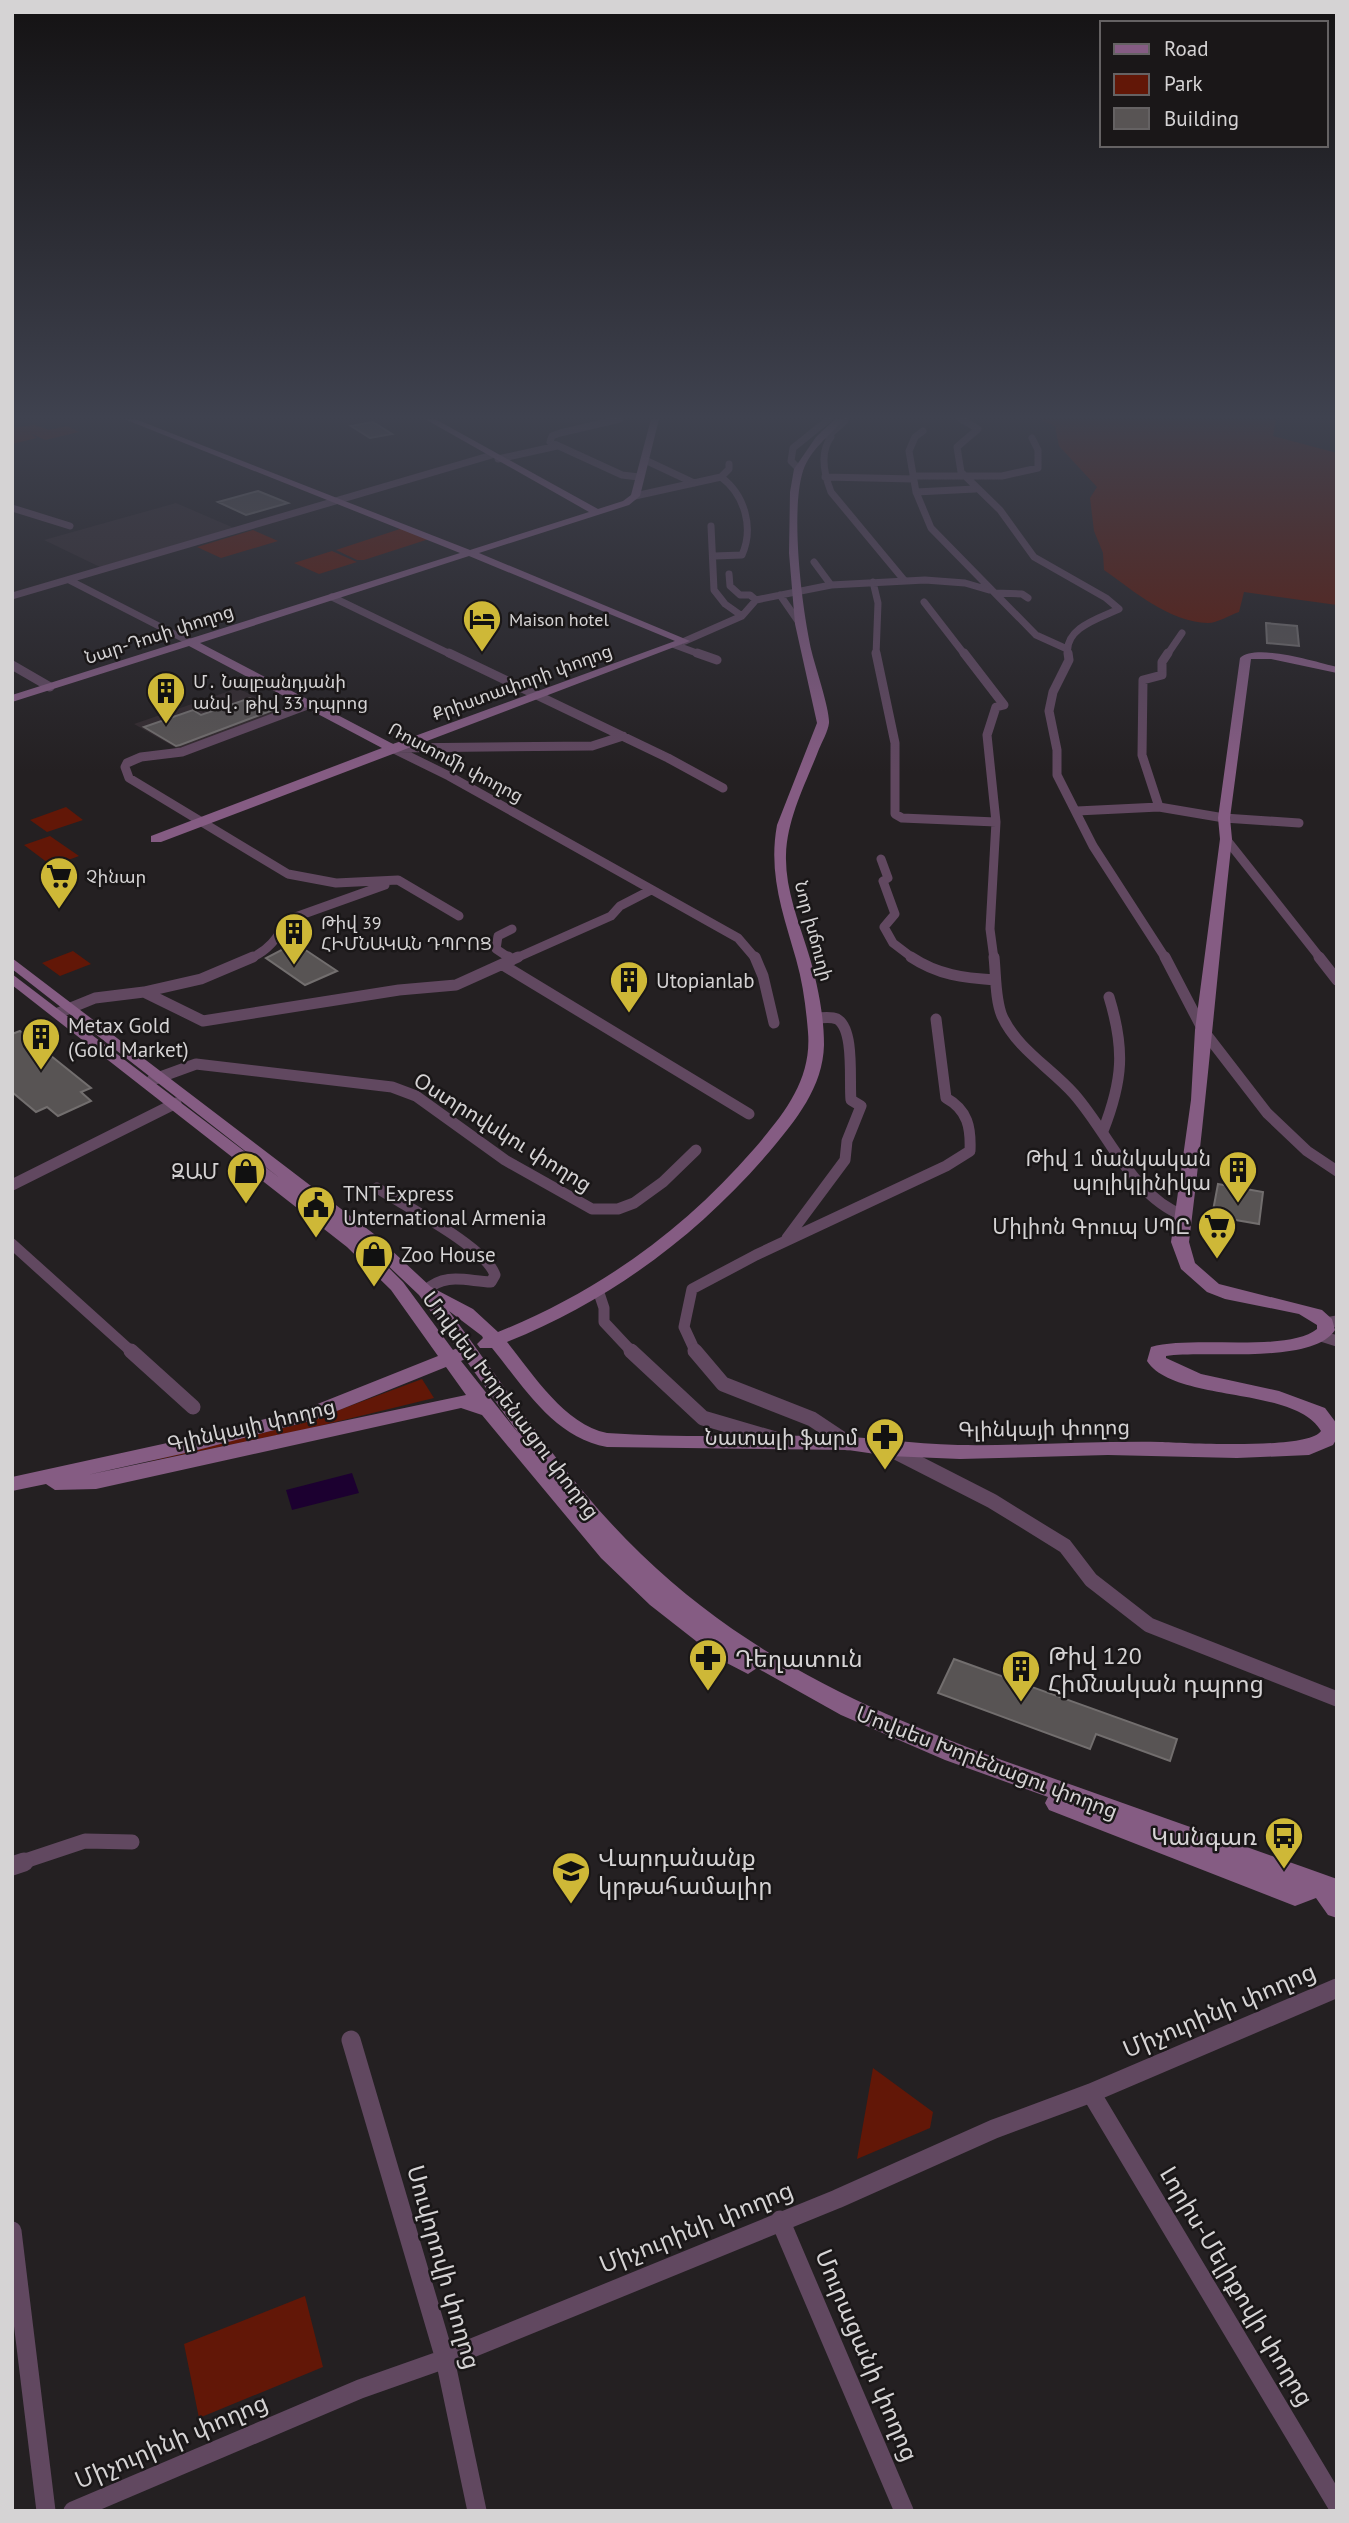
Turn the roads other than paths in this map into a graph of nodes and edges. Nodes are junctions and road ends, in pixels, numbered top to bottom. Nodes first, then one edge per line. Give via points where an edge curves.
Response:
1 (218, 537) edge
2 (430, 537) edge
3 (520, 537) edge
4 (712, 537) edge
5 (746, 537) edge
6 (795, 537) edge
7 (866, 537) edge
8 (940, 537) edge
9 (1020, 537) edge
10 (470, 553) junction
11 (742, 555) junction
12 (714, 556) junction
13 (814, 562) dead end
14 (730, 572) joint
15 (69, 580) junction
16 (904, 580) junction
17 (873, 582) junction
18 (831, 585) junction
19 (992, 591) junction
20 (780, 595) junction
21 (12, 596) edge
22 (332, 597) junction
23 (1028, 598) dead end
24 (756, 600) junction
25 (924, 602) dead end
26 (742, 616) junction
27 (800, 624) junction
28 (1182, 633) dead end
29 (190, 642) junction
30 (680, 643) junction
31 (1067, 649) junction
32 (717, 660) dead end
33 (12, 665) edge
34 (1337, 670) edge
35 (50, 687) junction
36 (537, 696) junction
37 (12, 699) edge
38 (310, 704) junction
39 (623, 736) junction
40 (392, 748) junction
41 (132, 760) joint
42 (723, 788) dead end
43 (1159, 807) junction
44 (1077, 811) junction
45 (1224, 818) junction
46 (200, 822) junction
47 (996, 822) junction
48 (1299, 823) dead end
49 (156, 839) dead end
50 (1226, 839) junction
51 (881, 859) dead end
52 (398, 880) junction
53 (651, 890) junction
54 (459, 916) dead end
55 (512, 929) dead end
56 (12, 962) edge
57 (507, 963) junction
58 (12, 978) edge
59 (995, 980) junction
60 (1337, 980) edge
61 (144, 992) junction
62 (1109, 997) dead end
63 (64, 1010) junction
64 (815, 1018) junction
65 (936, 1019) dead end
66 (774, 1023) dead end
67 (1203, 1030) junction
68 (155, 1079) junction
69 (176, 1103) junction
70 (749, 1114) dead end
71 (1103, 1131) junction
72 (696, 1150) dead end
73 (1337, 1171) edge
74 (12, 1185) edge
75 (377, 1188) dead end
76 (1184, 1216) junction
77 (785, 1241) junction
78 (12, 1244) edge
79 (598, 1290) junction
80 (425, 1291) junction
81 (1330, 1330) edge
82 (530, 1386) junction
83 (498, 1391) junction
84 (475, 1394) junction
85 (193, 1407) dead end
86 (493, 1416) junction
87 (785, 1442) junction
88 (848, 1443) junction
89 (889, 1448) junction
90 (13, 1484) edge
91 (1337, 1699) edge
92 (132, 1842) dead end
93 (12, 1866) edge
94 (1329, 1888) edge
95 (1337, 1907) edge
96 (1337, 1988) edge
97 (351, 2040) dead end
98 (1091, 2093) junction
99 (780, 2220) junction
100 (12, 2231) edge
101 (445, 2359) junction
102 (1337, 2505) edge
103 (46, 2511) edge
104 (73, 2511) edge
105 (477, 2511) edge
106 (904, 2511) edge

1 - 15 street
2 - 10 main road
3 - 10 main road, Նար-Դոսի փողոց
4 - 12 street
5 - 11 street
6 - 27 main road, Նոր խճուղի
7 - 16 street
8 - 19 street
9 - 31 street via 1036,559 1119,608 1078,628
10 - 22 main road, Նար-Դոսի փողոց
10 - 30 main road
11 - 12 street
11 - 14 street
12 - 26 street via 714,590
13 - 18 street
14 - 24 street via 730,586
15 - 21 street
15 - 29 street, Ռոստոմի փողոց
16 - 17 street
16 - 19 street via 965,583
17 - 18 street
17 - 47 street via 878,603 876,653 895,743 895,814
18 - 20 street
19 - 23 street
19 - 31 street via 1040,639
20 - 24 street
20 - 27 street
22 - 29 main road, Նար-Դոսի փողոց
22 - 36 street
24 - 26 street, Քրիստափորի փողոց
25 - 47 street via 1004,705 996,707 987,734
26 - 30 street, Քրիստափորի փողոց
27 - 64 main road, Նոր խճուղի via 824,723 783,825 779,872 784,904 810,981
28 - 43 street via 1162,662 1162,674 1143,680 1142,755
29 - 35 main road, Նար-Դոսի փողոց
29 - 38 main road, Ռոստոմի փողոց
30 - 32 street
30 - 36 main road, Քրիստափորի փողոց
31 - 44 street via 1069,660 1049,711 1057,775
33 - 35 street
34 - 45 main road via 1271,656 1247,658
35 - 37 main road, Նար-Դոսի փողոց
36 - 39 street
36 - 40 main road, Քրիստափորի փողոց
38 - 40 main road, Ռոստոմի փողոց
38 - 41 street via 182,752
39 - 40 street via 592,746
39 - 42 street
40 - 46 main road, Քրիստափորի փողոց
40 - 53 street, Ռոստոմի փողոց
41 - 46 street via 125,767 129,778
43 - 44 street
43 - 45 street
44 - 67 street via 1093,846 1169,964
45 - 48 street
45 - 50 main road
46 - 49 main road, Քրիստափորի փողոց
46 - 52 street via 288,874 335,883
47 - 59 street via 990,899
50 - 60 street
50 - 67 main road
51 - 59 street via 895,914 884,927 887,938 944,976
52 - 54 street
52 - 61 street via 287,920 262,953 231,967
53 - 57 street via 611,916
53 - 66 street, Ռոստոմի փողոց via 752,949 759,960
55 - 57 street via 498,936 496,948
56 - 63 main road, Մովսես Խորենացու փողոց
57 - 61 street via 456,985 212,1021 197,1019
57 - 70 street
58 - 63 main road, Մովսես Խորենացու փողոց
59 - 71 street via 1001,1013 1012,1033 1074,1094
61 - 63 street via 111,994
62 - 71 street via 1122,1053 1118,1096
63 - 68 main road, Մովսես Խորենացու փողոց
64 - 77 street via 842,1022 851,1052 849,1093 861,1106 845,1160
64 - 79 main road, Նոր խճուղի via 812,1071 785,1124 738,1181 676,1236
65 - 77 street via 946,1098 960,1104 971,1126 970,1151
67 - 73 street via 1268,1113 1307,1151
67 - 76 main road
68 - 69 main road, Մովսես Խորենացու փողոց
68 - 72 street, Օստրովսկու փողոց via 196,1064 391,1087 416,1096 505,1160 592,1209 627,1207
68 - 80 main road, Մովսես Խորենացու փողոց via 368,1237
69 - 74 street
69 - 84 main road, Մովսես Խորենացու փողոց via 354,1243 397,1286
71 - 76 street via 1145,1191 1168,1210
75 - 80 street via 494,1270 491,1282 451,1277 439,1279
76 - 81 main road via 1180,1242 1187,1265 1203,1282 1225,1293 1303,1309 1316,1314
77 - 88 street via 692,1289 684,1327 698,1356 723,1384 812,1419
78 - 85 street
79 - 87 street via 604,1322 617,1338 703,1418
79 - 90 main road, Նոր խճուղի via 550,1317 310,1414 190,1446
80 - 82 main road, Գլինկայի փողոց via 456,1305 486,1331
80 - 83 main road, Մովսես Խորենացու փողոց
81 - 89 main road, Գլինկայի փողոց via 1295,1343 1245,1349 1174,1347 1158,1351 1156,1361 1177,1375 1288,1401 1321,1414 1331,1430 1326,1440 1309,1448 960,1452
82 - 83 main road
82 - 87 main road, Գլինկայի փողոց via 565,1418 597,1438
83 - 84 main road
83 - 94 main road, Մովսես Խորենացու փողոց via 564,1479 633,1559 743,1649 849,1709 953,1753
84 - 86 main road, Մովսես Խորենացու փողոց
86 - 90 main road, Գլինկայի փողոց via 475,1403 461,1401 96,1482
86 - 94 main road, Մովսես Խորենացու փողոց via 608,1552 657,1599 727,1653 841,1718 1295,1895
87 - 88 main road, Գլինկայի փողոց
88 - 89 main road, Գլինկայի փողոց
89 - 91 street via 992,1501 1065,1546 1091,1580 1149,1625
92 - 93 street via 107,1837 73,1842
94 - 95 main road
96 - 98 street, Միչուրինի փողոց
97 - 101 street, Սուվորովի փողոց
98 - 99 street, Միչուրինի փողոց
98 - 102 street, Լորիս-Մելիքովի փողոց
99 - 101 street, Միչուրինի փողոց
99 - 106 street, Մուրացանի փողոց
100 - 103 street
101 - 104 street, Միչուրինի փողոց via 360,2389
101 - 105 street, Սուվորովի փողոց

